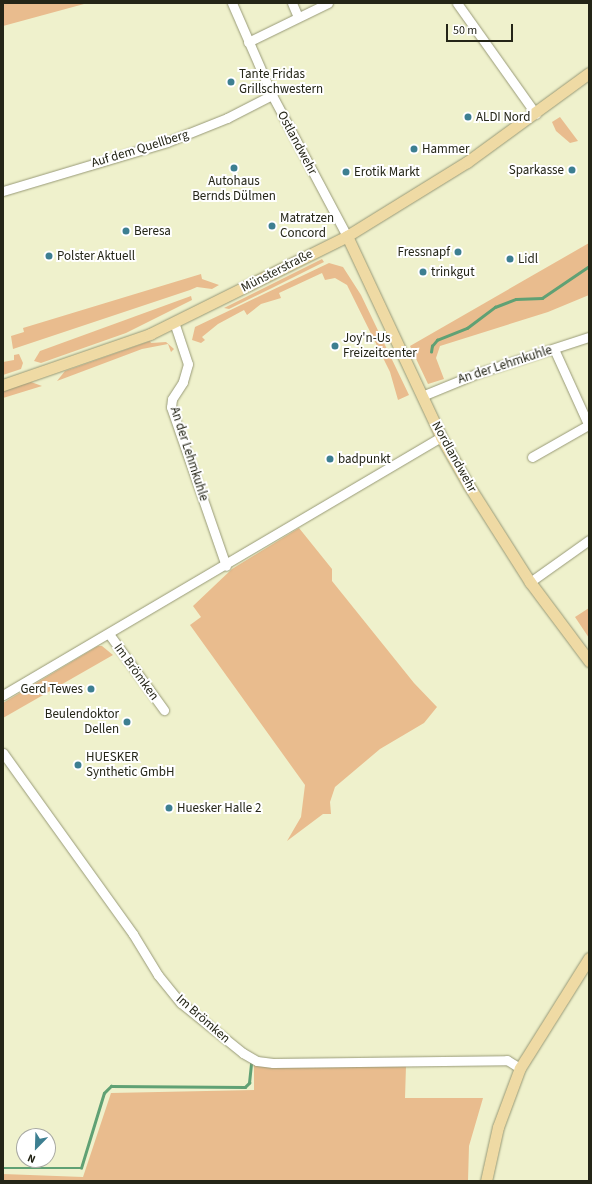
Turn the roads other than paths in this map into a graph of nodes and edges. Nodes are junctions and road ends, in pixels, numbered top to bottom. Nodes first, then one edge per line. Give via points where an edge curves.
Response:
1 (232, 3) edge
2 (292, 3) edge
3 (328, 3) edge
4 (456, 3) edge
5 (298, 17) junction
6 (248, 42) junction
7 (589, 73) edge
8 (272, 95) junction
9 (536, 114) junction
10 (3, 191) edge
11 (347, 236) junction
12 (174, 322) junction
13 (589, 337) edge
14 (554, 349) junction
15 (3, 385) edge
16 (422, 396) junction
17 (589, 426) edge
18 (442, 437) junction
19 (532, 457) dead end
20 (589, 540) edge
21 (226, 566) junction
22 (530, 582) junction
23 (108, 634) junction
24 (589, 661) edge
25 (3, 695) edge
26 (164, 710) dead end
27 (3, 753) edge
28 (589, 958) edge
29 (520, 1068) junction
30 (486, 1181) edge

1 - 6 street, Ostlandwehr
2 - 5 street
3 - 5 street
4 - 9 street
5 - 6 street
6 - 8 street, Ostlandwehr
7 - 9 main road, Münsterstraße
8 - 10 street, Auf dem Quellberg via 227,118 167,142
8 - 11 street, Ostlandwehr
9 - 11 main road, Münsterstraße via 446,175
11 - 12 main road, Münsterstraße
11 - 16 main road, Nordlandwehr
12 - 15 main road, Münsterstraße via 90,357
12 - 21 street, An der Lehmkuhle via 188,364 171,407
13 - 14 street, An der Lehmkuhle
14 - 16 street, An der Lehmkuhle via 478,373
14 - 17 street
16 - 18 main road, Nordlandwehr
17 - 19 street
18 - 21 street
18 - 22 main road, Nordlandwehr
20 - 22 street
21 - 23 street
22 - 24 main road, Nordlandwehr
23 - 25 street
23 - 26 street, Im Brömken
27 - 29 street, Im Brömken via 181,1004 243,1053 257,1060 273,1063 507,1060
28 - 29 main road
29 - 30 main road via 498,1127

